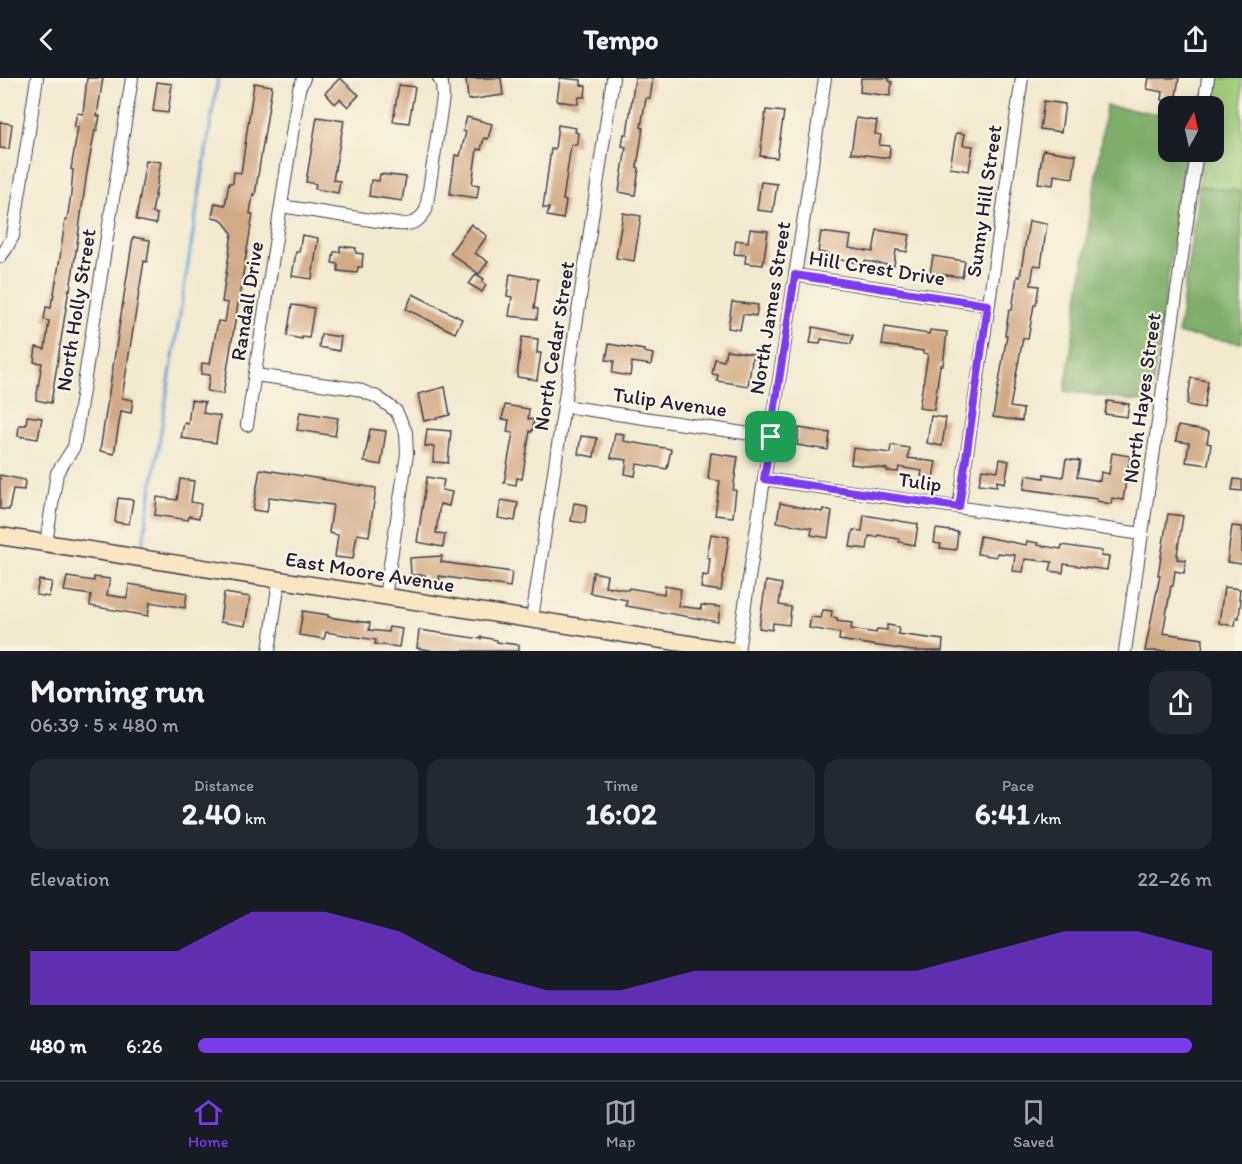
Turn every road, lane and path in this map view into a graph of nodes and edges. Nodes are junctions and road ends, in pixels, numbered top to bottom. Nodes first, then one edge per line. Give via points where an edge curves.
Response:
1 (37, 78) edge
2 (132, 78) edge
3 (304, 78) edge
4 (439, 78) edge
5 (613, 78) edge
6 (825, 78) edge
7 (1022, 78) edge
8 (1208, 78) edge
9 (1205, 96) edge
10 (1196, 162) edge
11 (281, 206) junction
12 (0, 256) edge
13 (795, 275) junction
14 (988, 305) junction
15 (255, 375) junction
16 (564, 406) junction
17 (247, 425) dead end
18 (771, 437) junction
19 (764, 479) junction
20 (959, 507) junction
21 (1142, 534) junction
22 (0, 536) edge
23 (46, 543) junction
24 (279, 580) junction
25 (386, 597) junction
26 (532, 620) junction
27 (641, 644) edge
28 (269, 651) edge
29 (733, 651) edge
30 (738, 651) edge
31 (1125, 651) edge

1 - 12 street via 12,236
2 - 23 street, North Holly Street via 74,447 57,473
3 - 11 street, Randall Drive
4 - 11 street via 443,97 426,210 420,219 397,224
5 - 16 street, North Cedar Street
6 - 13 street, North James Street
7 - 14 street, Sunny Hill Street
8 - 9 street
10 - 21 street, North Hayes Street
11 - 15 street, Randall Drive
13 - 14 street, Hill Crest Drive
13 - 18 street, North James Street
14 - 20 street, Sunny Hill Street
15 - 17 street
15 - 25 street, Randall Drive via 357,389 396,411 406,432 407,454
16 - 18 street, Tulip Avenue
16 - 26 street, North Cedar Street
18 - 19 street, North James Street
19 - 20 street, Tulip
19 - 30 street, North James Street
20 - 21 street, Tulip
21 - 31 street, North Hayes Street
22 - 23 street, East Moore Avenue
23 - 24 street, East Moore Avenue
24 - 25 street, East Moore Avenue
24 - 28 street
25 - 26 street, East Moore Avenue
26 - 27 street, East Moore Avenue
27 - 29 street, East Moore Avenue

